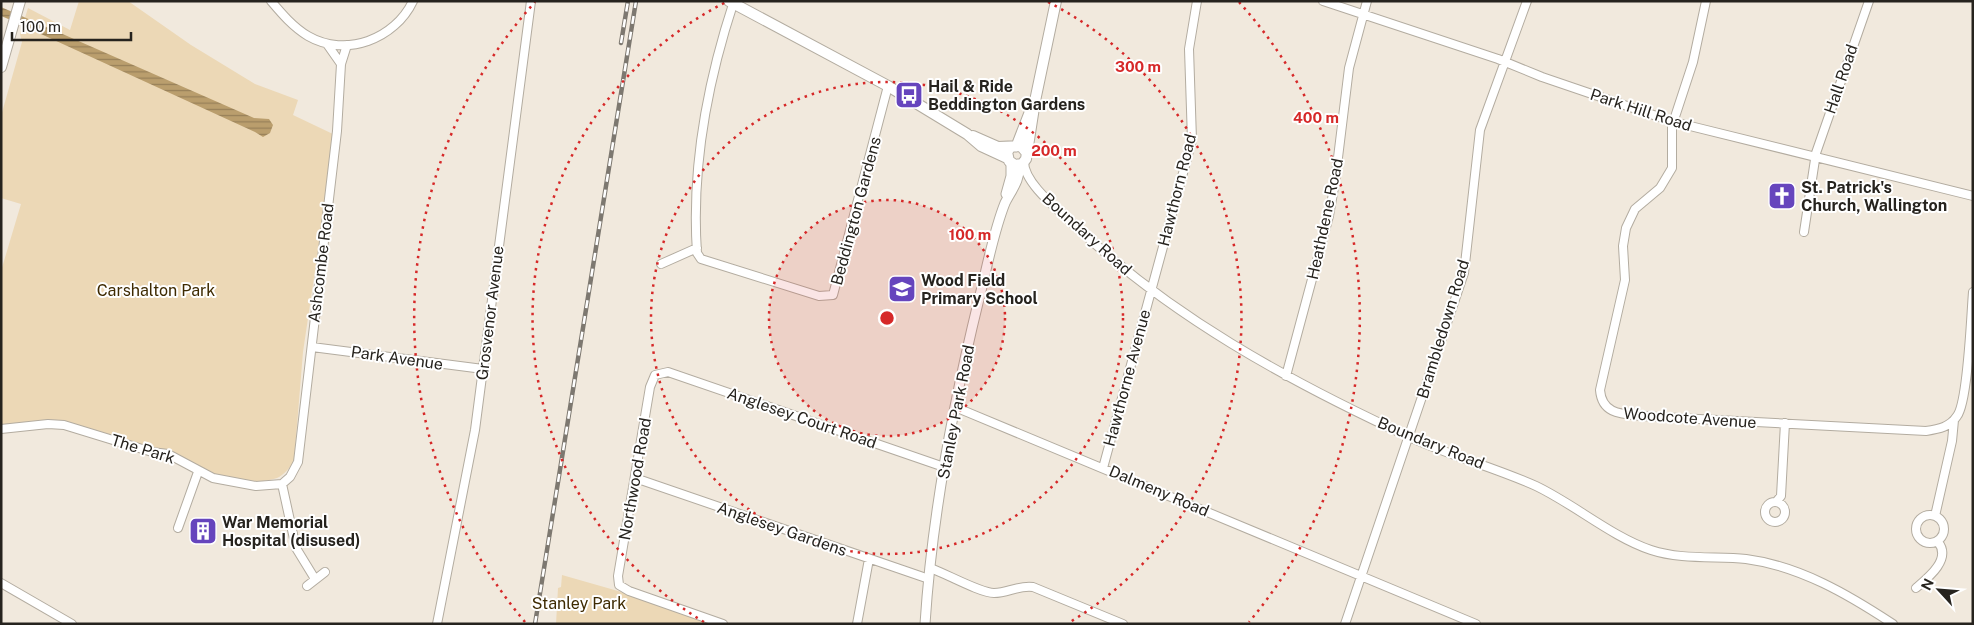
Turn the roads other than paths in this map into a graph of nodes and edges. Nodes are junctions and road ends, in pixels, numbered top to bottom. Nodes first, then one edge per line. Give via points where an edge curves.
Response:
1 (20, 1) edge
2 (271, 1) edge
3 (413, 1) edge
4 (531, 1) edge
5 (1056, 1) edge
6 (1197, 1) edge
7 (1322, 1) edge
8 (1367, 1) edge
9 (1527, 1) edge
10 (1706, 1) edge
11 (1869, 1) edge
12 (732, 2) edge
13 (1364, 15) junction
14 (326, 44) junction
15 (347, 45) junction
16 (1504, 62) junction
17 (341, 64) junction
18 (1, 67) edge
19 (888, 86) junction
20 (1035, 101) junction
21 (1674, 122) junction
22 (967, 134) junction
23 (1013, 146) junction
24 (1815, 158) junction
25 (1018, 160) junction
26 (1970, 195) edge
27 (1804, 232) dead end
28 (697, 248) junction
29 (661, 264) dead end
30 (1151, 289) junction
31 (1973, 292) edge
32 (312, 347) junction
33 (483, 369) junction
34 (659, 373) joint
35 (1286, 376) junction
36 (956, 407) junction
37 (1954, 420) junction
38 (1785, 423) junction
39 (1, 429) edge
40 (1408, 436) junction
41 (944, 467) junction
42 (1103, 468) junction
43 (198, 472) junction
44 (636, 478) junction
45 (282, 484) junction
46 (1778, 499) dead end
47 (1935, 516) junction
48 (178, 528) dead end
49 (1938, 542) junction
50 (869, 559) junction
51 (930, 568) junction
52 (325, 572) dead end
53 (1361, 576) junction
54 (315, 579) junction
55 (929, 579) junction
56 (1, 583) edge
57 (307, 586) dead end
58 (1916, 588) dead end
59 (72, 624) edge
60 (438, 624) edge
61 (723, 624) edge
62 (857, 624) edge
63 (925, 624) edge
64 (1123, 624) edge
65 (1345, 624) edge
66 (1476, 624) edge
67 (1894, 624) edge

1 - 18 main road
2 - 14 street via 296,27
3 - 15 street via 394,27 379,37
4 - 33 street, Grosvenor Avenue
5 - 20 main road, Stanley Park Road
6 - 30 street, Hawthorn Road via 1189,50 1192,140
7 - 13 street, Park Hill Road
8 - 13 street, Heathdene Road
9 - 16 street, Brambledown Road
10 - 21 street, Woodcote Avenue via 1693,62
11 - 24 street, Hall Road
12 - 19 main road
12 - 28 street via 713,69 703,124 696,202
13 - 16 street, Park Hill Road
13 - 35 street, Heathdene Road via 1349,68 1329,216
14 - 15 street
14 - 17 street
15 - 17 street, Ashcombe Road
16 - 21 street, Park Hill Road
16 - 40 street, Brambledown Road via 1477,144 1464,273
17 - 32 street, Ashcombe Road via 337,131
19 - 22 main road
19 - 28 street, Beddington Gardens via 833,295 819,296 705,261 698,257
20 - 23 main road, Stanley Park Road
20 - 25 main road, Stanley Park Road via 1033,124
21 - 24 street, Park Hill Road
21 - 38 street, Woodcote Avenue via 1670,174 1660,188 1635,209 1626,228 1622,253 1625,280 1601,385 1602,401 1610,410 1624,414
22 - 23 main road via 998,147
22 - 25 main road via 981,146
23 - 25 main road
23 - 25 main road, Stanley Park Road via 1007,152
24 - 26 street, Park Hill Road
24 - 27 street, Hall Road
25 - 30 street, Boundary Road via 1034,184 1091,241
25 - 36 street, Stanley Park Road via 1005,194 978,301
28 - 29 street
30 - 35 street, Boundary Road
30 - 42 street, Hawthorne Avenue
31 - 37 street via 1964,398 1960,413
32 - 33 street, Park Avenue
32 - 45 street, Ashcombe Road via 298,462
33 - 60 street, Grosvenor Avenue via 475,430
34 - 41 street, Anglesey Court Road via 668,372
34 - 44 street, Northwood Road via 652,381
35 - 40 street, Boundary Road
36 - 41 street, Stanley Park Road
36 - 42 street, Dalmeny Road
37 - 38 street, Woodcote Avenue via 1945,427 1926,431
37 - 47 street
38 - 46 street
39 - 43 street, The Park via 48,424 64,426 168,454
40 - 53 street, Brambledown Road
40 - 67 street, Boundary Road via 1538,487 1652,550 1770,565 1825,584
41 - 51 street, Stanley Park Road
42 - 53 street, Dalmeny Road
43 - 45 street, The Park via 227,482 268,487
43 - 48 street
44 - 50 street, Anglesey Gardens
44 - 61 street, Northwood Road via 618,576 620,587
45 - 54 street via 296,548
47 - 49 street via 1945,528
47 - 49 street via 1921,518 1916,533 1924,542
49 - 58 street via 1942,552 1940,562
50 - 55 street, Anglesey Gardens
50 - 62 street
51 - 55 street, Stanley Park Road
51 - 64 street via 990,592 1033,587
52 - 54 street
53 - 65 street, Brambledown Road
53 - 66 street, Dalmeny Road
54 - 57 street
55 - 63 street, Stanley Park Road
56 - 59 street

